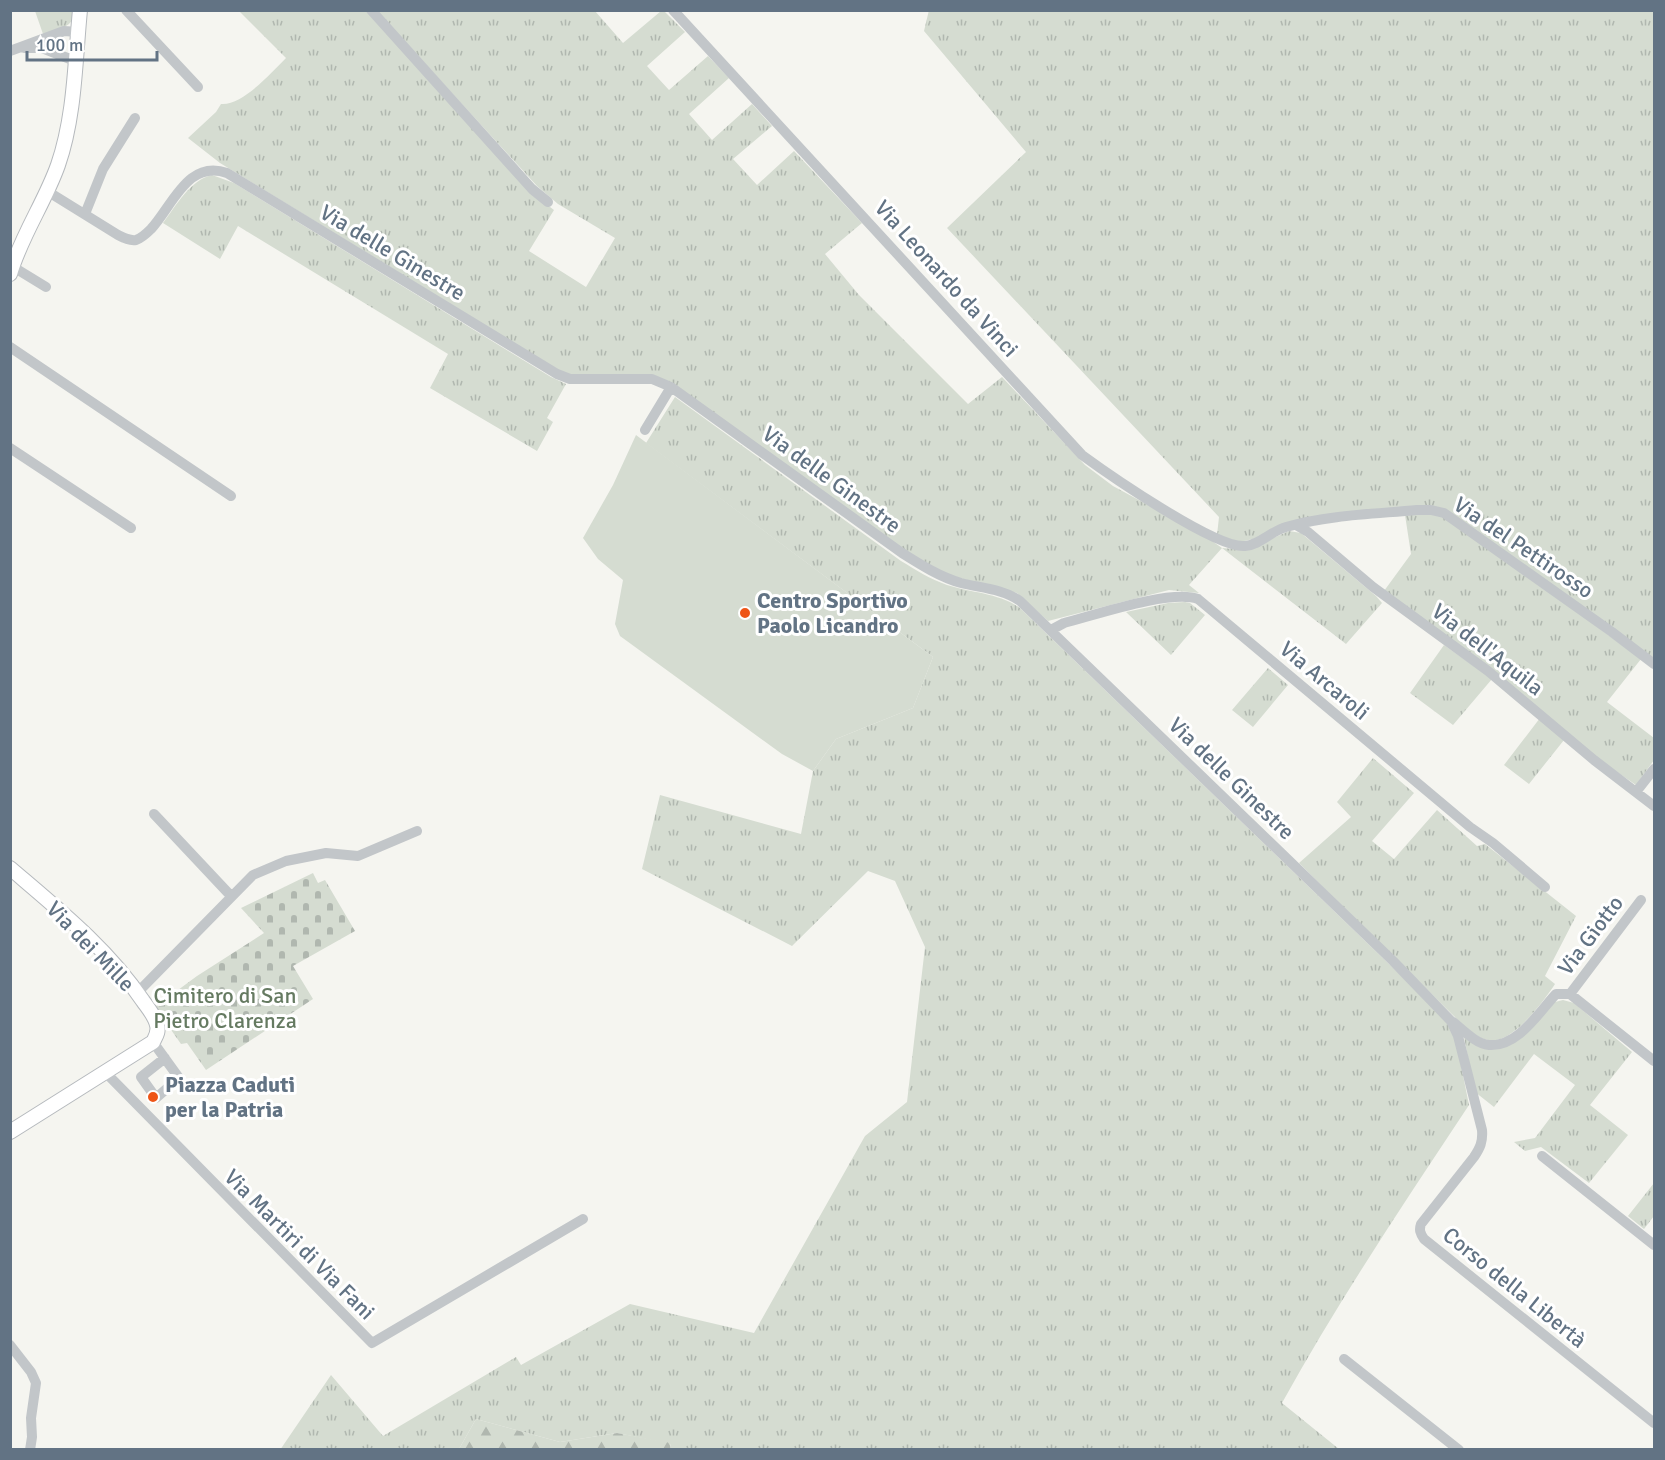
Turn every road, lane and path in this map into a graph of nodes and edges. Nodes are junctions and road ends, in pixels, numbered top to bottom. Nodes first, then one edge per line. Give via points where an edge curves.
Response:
1 (80, 10) edge
2 (126, 10) edge
3 (371, 10) edge
4 (673, 10) edge
5 (78, 32) junction
6 (14, 50) edge
7 (75, 61) junction
8 (198, 87) dead end
9 (135, 118) dead end
10 (47, 191) junction
11 (548, 202) dead end
12 (85, 214) junction
13 (14, 250) edge
14 (11, 268) edge
15 (46, 287) dead end
16 (10, 347) edge
17 (671, 387) junction
18 (645, 430) dead end
19 (10, 448) edge
20 (231, 496) dead end
21 (1325, 519) junction
22 (1296, 525) junction
23 (131, 528) dead end
24 (1218, 540) joint
25 (1321, 544) junction
26 (1051, 630) junction
27 (1654, 664) edge
28 (1654, 769) edge
29 (1636, 792) junction
30 (1654, 806) edge
31 (154, 814) dead end
32 (417, 831) dead end
33 (10, 868) edge
34 (1545, 887) dead end
35 (231, 896) junction
36 (1641, 900) dead end
37 (137, 993) junction
38 (1570, 994) junction
39 (1452, 1021) junction
40 (155, 1038) junction
41 (165, 1058) dead end
42 (1654, 1061) edge
43 (106, 1073) junction
44 (1474, 1098) joint
45 (10, 1132) edge
46 (1542, 1156) dead end
47 (583, 1219) dead end
48 (1654, 1245) edge
49 (10, 1345) edge
50 (1344, 1359) dead end
51 (1654, 1423) edge
52 (30, 1449) edge
53 (1459, 1449) edge

1 - 5 main road
2 - 8 street
3 - 11 street
4 - 24 street, Via Leonardo da Vinci via 1082,454 1132,491
5 - 6 street via 64,32
5 - 7 main road
6 - 7 street via 42,48
7 - 10 main road via 66,134
9 - 12 street via 104,169
10 - 12 street, Via delle Ginestre
10 - 13 main road
12 - 17 street, Via delle Ginestre via 118,235 137,240 155,224 192,177 216,170 557,374 570,379 652,379
13 - 14 main road
14 - 15 street
16 - 20 street
17 - 18 street
17 - 26 street, Via delle Ginestre via 910,558 943,576 1012,595
19 - 23 street
21 - 22 street, Via del Pettirosso
21 - 25 street via 1319,531
21 - 27 street, Via del Pettirosso via 1418,510 1444,513
22 - 24 street, Via del Pettirosso via 1244,546
22 - 25 street, Via dell'Aquila
25 - 29 street, Via dell'Aquila via 1488,671
26 - 34 street, Via Arcaroli via 1064,622 1171,596 1198,599
26 - 39 street, Via delle Ginestre
28 - 29 street
29 - 30 street, Via dell'Aquila
31 - 35 street
32 - 35 street via 357,856 326,853 286,861 253,875
33 - 37 main road, Via dei Mille via 89,938
35 - 37 street
36 - 38 street, Via Giotto
37 - 40 main road, Via dei Mille via 156,1020
38 - 39 street via 1556,994 1525,1028 1506,1041 1488,1045
38 - 42 street
39 - 44 street, Via delle Ginestre
40 - 41 street
40 - 43 main road
43 - 45 main road
43 - 47 street, Via Martiri di Via Fani via 372,1343
44 - 51 street, Corso della Libertà via 1482,1130 1480,1148 1421,1224 1420,1234
46 - 48 street
49 - 52 street via 36,1383
50 - 53 street

